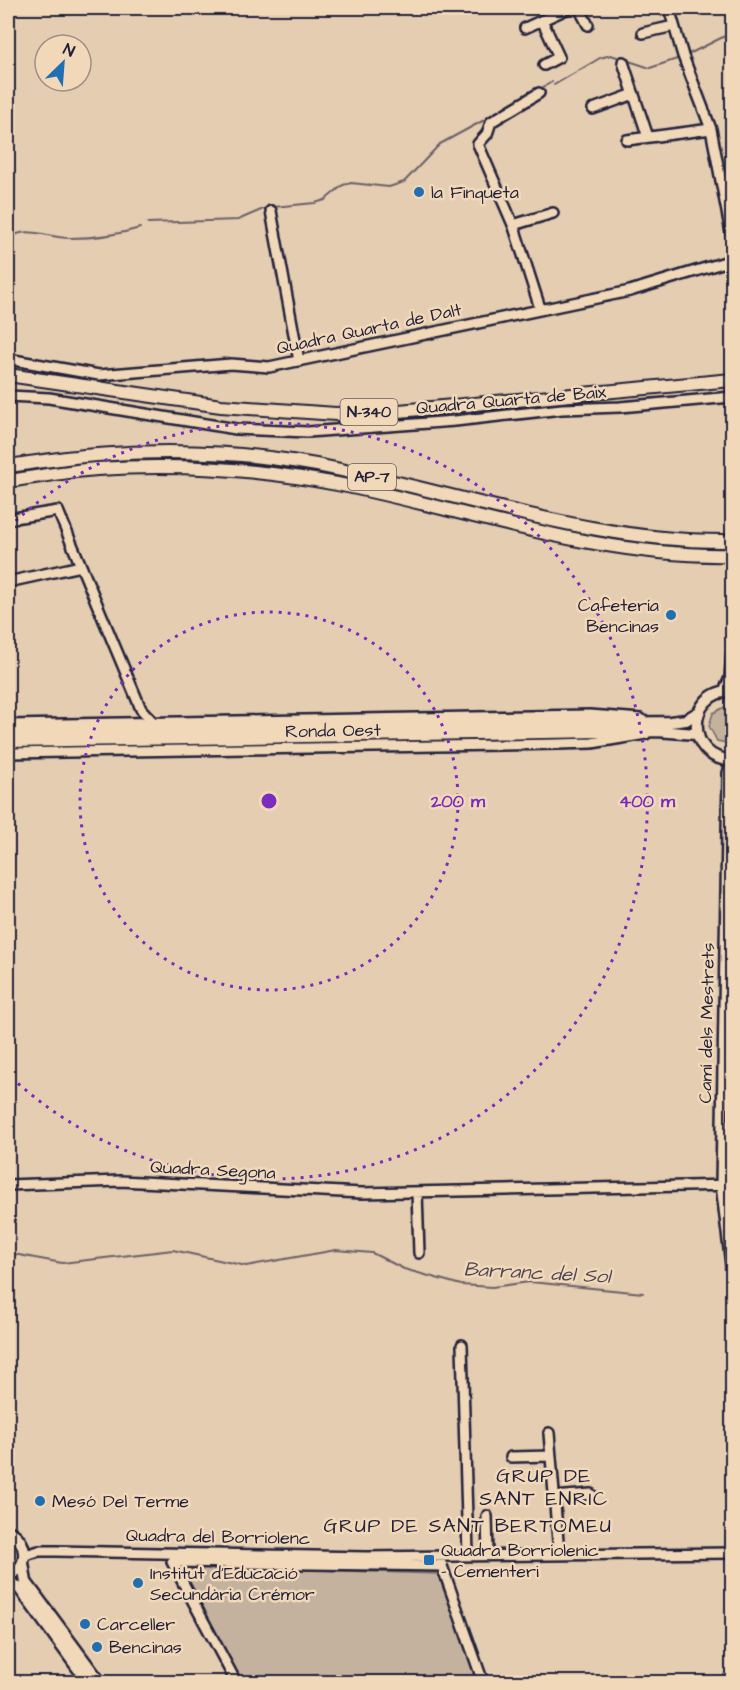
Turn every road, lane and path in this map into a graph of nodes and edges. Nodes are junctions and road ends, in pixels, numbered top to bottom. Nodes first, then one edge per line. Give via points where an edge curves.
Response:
1 (569, 8) edge
2 (579, 8) edge
3 (669, 8) edge
4 (542, 20) junction
5 (588, 26) dead end
6 (674, 26) junction
7 (525, 27) dead end
8 (643, 33) dead end
9 (623, 62) dead end
10 (544, 65) dead end
11 (539, 93) dead end
12 (633, 94) junction
13 (593, 108) dead end
14 (711, 129) junction
15 (648, 137) junction
16 (627, 140) dead end
17 (271, 211) dead end
18 (553, 213) dead end
19 (513, 225) junction
20 (732, 238) edge
21 (732, 260) edge
22 (540, 309) junction
23 (8, 359) edge
24 (299, 361) junction
25 (8, 375) edge
26 (732, 380) edge
27 (8, 396) edge
28 (732, 397) edge
29 (8, 466) edge
30 (8, 481) edge
31 (8, 519) edge
32 (732, 540) edge
33 (732, 555) edge
34 (81, 566) junction
35 (8, 582) edge
36 (732, 652) edge
37 (730, 687) edge
38 (141, 709) junction
39 (697, 713) junction
40 (153, 722) junction
41 (131, 723) junction
42 (8, 725) edge
43 (658, 727) junction
44 (8, 733) edge
45 (696, 734) junction
46 (8, 742) edge
47 (8, 753) edge
48 (729, 760) edge
49 (8, 1185) edge
50 (721, 1185) junction
51 (732, 1185) edge
52 (417, 1192) junction
53 (419, 1253) dead end
54 (732, 1273) edge
55 (462, 1345) dead end
56 (549, 1434) dead end
57 (550, 1456) junction
58 (511, 1457) dead end
59 (591, 1494) dead end
60 (554, 1497) junction
61 (487, 1515) dead end
62 (8, 1531) edge
63 (23, 1544) junction
64 (39, 1551) junction
65 (559, 1553) junction
66 (732, 1553) edge
67 (468, 1554) junction
68 (488, 1554) junction
69 (438, 1555) junction
70 (24, 1559) junction
71 (442, 1566) junction
72 (8, 1575) edge
73 (8, 1581) edge
74 (88, 1683) edge
75 (100, 1683) edge
76 (236, 1683) edge
77 (483, 1683) edge

1 - 4 street
2 - 5 street
3 - 6 street
4 - 7 street
4 - 10 street via 559,57
6 - 8 street
6 - 14 street
9 - 12 street
11 - 19 street via 491,122 478,144
12 - 13 street
12 - 15 street
14 - 15 street
14 - 20 street
15 - 16 street
17 - 24 street
18 - 19 street
19 - 22 street
21 - 22 street, Quadra Quarta de Dalt via 630,291
22 - 24 street, Quadra Quarta de Dalt
23 - 24 street, Quadra Quarta de Dalt via 99,375 231,364 269,367
25 - 26 highway, N-340 via 221,406 336,414
27 - 28 street, Quadra Quarta de Baix via 49,398 236,429 308,432
29 - 32 highway, AP-7 via 98,455 250,457 340,469 562,524 638,536
30 - 33 highway, AP-7 via 96,469 249,471 336,484 560,538 635,550
31 - 34 street via 58,511
34 - 35 street
34 - 38 street
36 - 37 street
37 - 39 main road via 710,698
38 - 40 street
38 - 41 street
39 - 43 main road, Ronda Oest
39 - 45 main road
40 - 41 street, Ronda Oest
40 - 43 street, Ronda Oest via 590,714
41 - 42 street, Ronda Oest
43 - 44 main road, Ronda Oest
43 - 45 main road, Ronda Oest
43 - 46 main road, Ronda Oest
43 - 47 street, Ronda Oest via 592,743
45 - 48 main road via 710,753
48 - 50 street, Camí dels Mestrets
49 - 52 street, Quadra Segona via 120,1181
50 - 51 street, Quadra Segona
50 - 52 street, Quadra Segona
50 - 54 street, Camí dels Mestrets
52 - 53 street
55 - 67 street
56 - 57 street
57 - 58 street
57 - 60 street
59 - 60 street
60 - 65 street
61 - 68 street
62 - 63 main road
63 - 64 street, Quadra del Borriolenc
63 - 70 main road
64 - 69 street, Quadra del Borriolenc
64 - 70 street, Quadra del Borriolenc
65 - 66 street, Quadra del Borriolenc
65 - 68 street, Quadra del Borriolenc
67 - 68 street, Quadra del Borriolenc
67 - 69 street, Quadra del Borriolenc
69 - 71 street
70 - 72 main road
70 - 75 main road via 26,1582
71 - 76 street via 172,1562
71 - 77 street
73 - 74 main road via 20,1589

